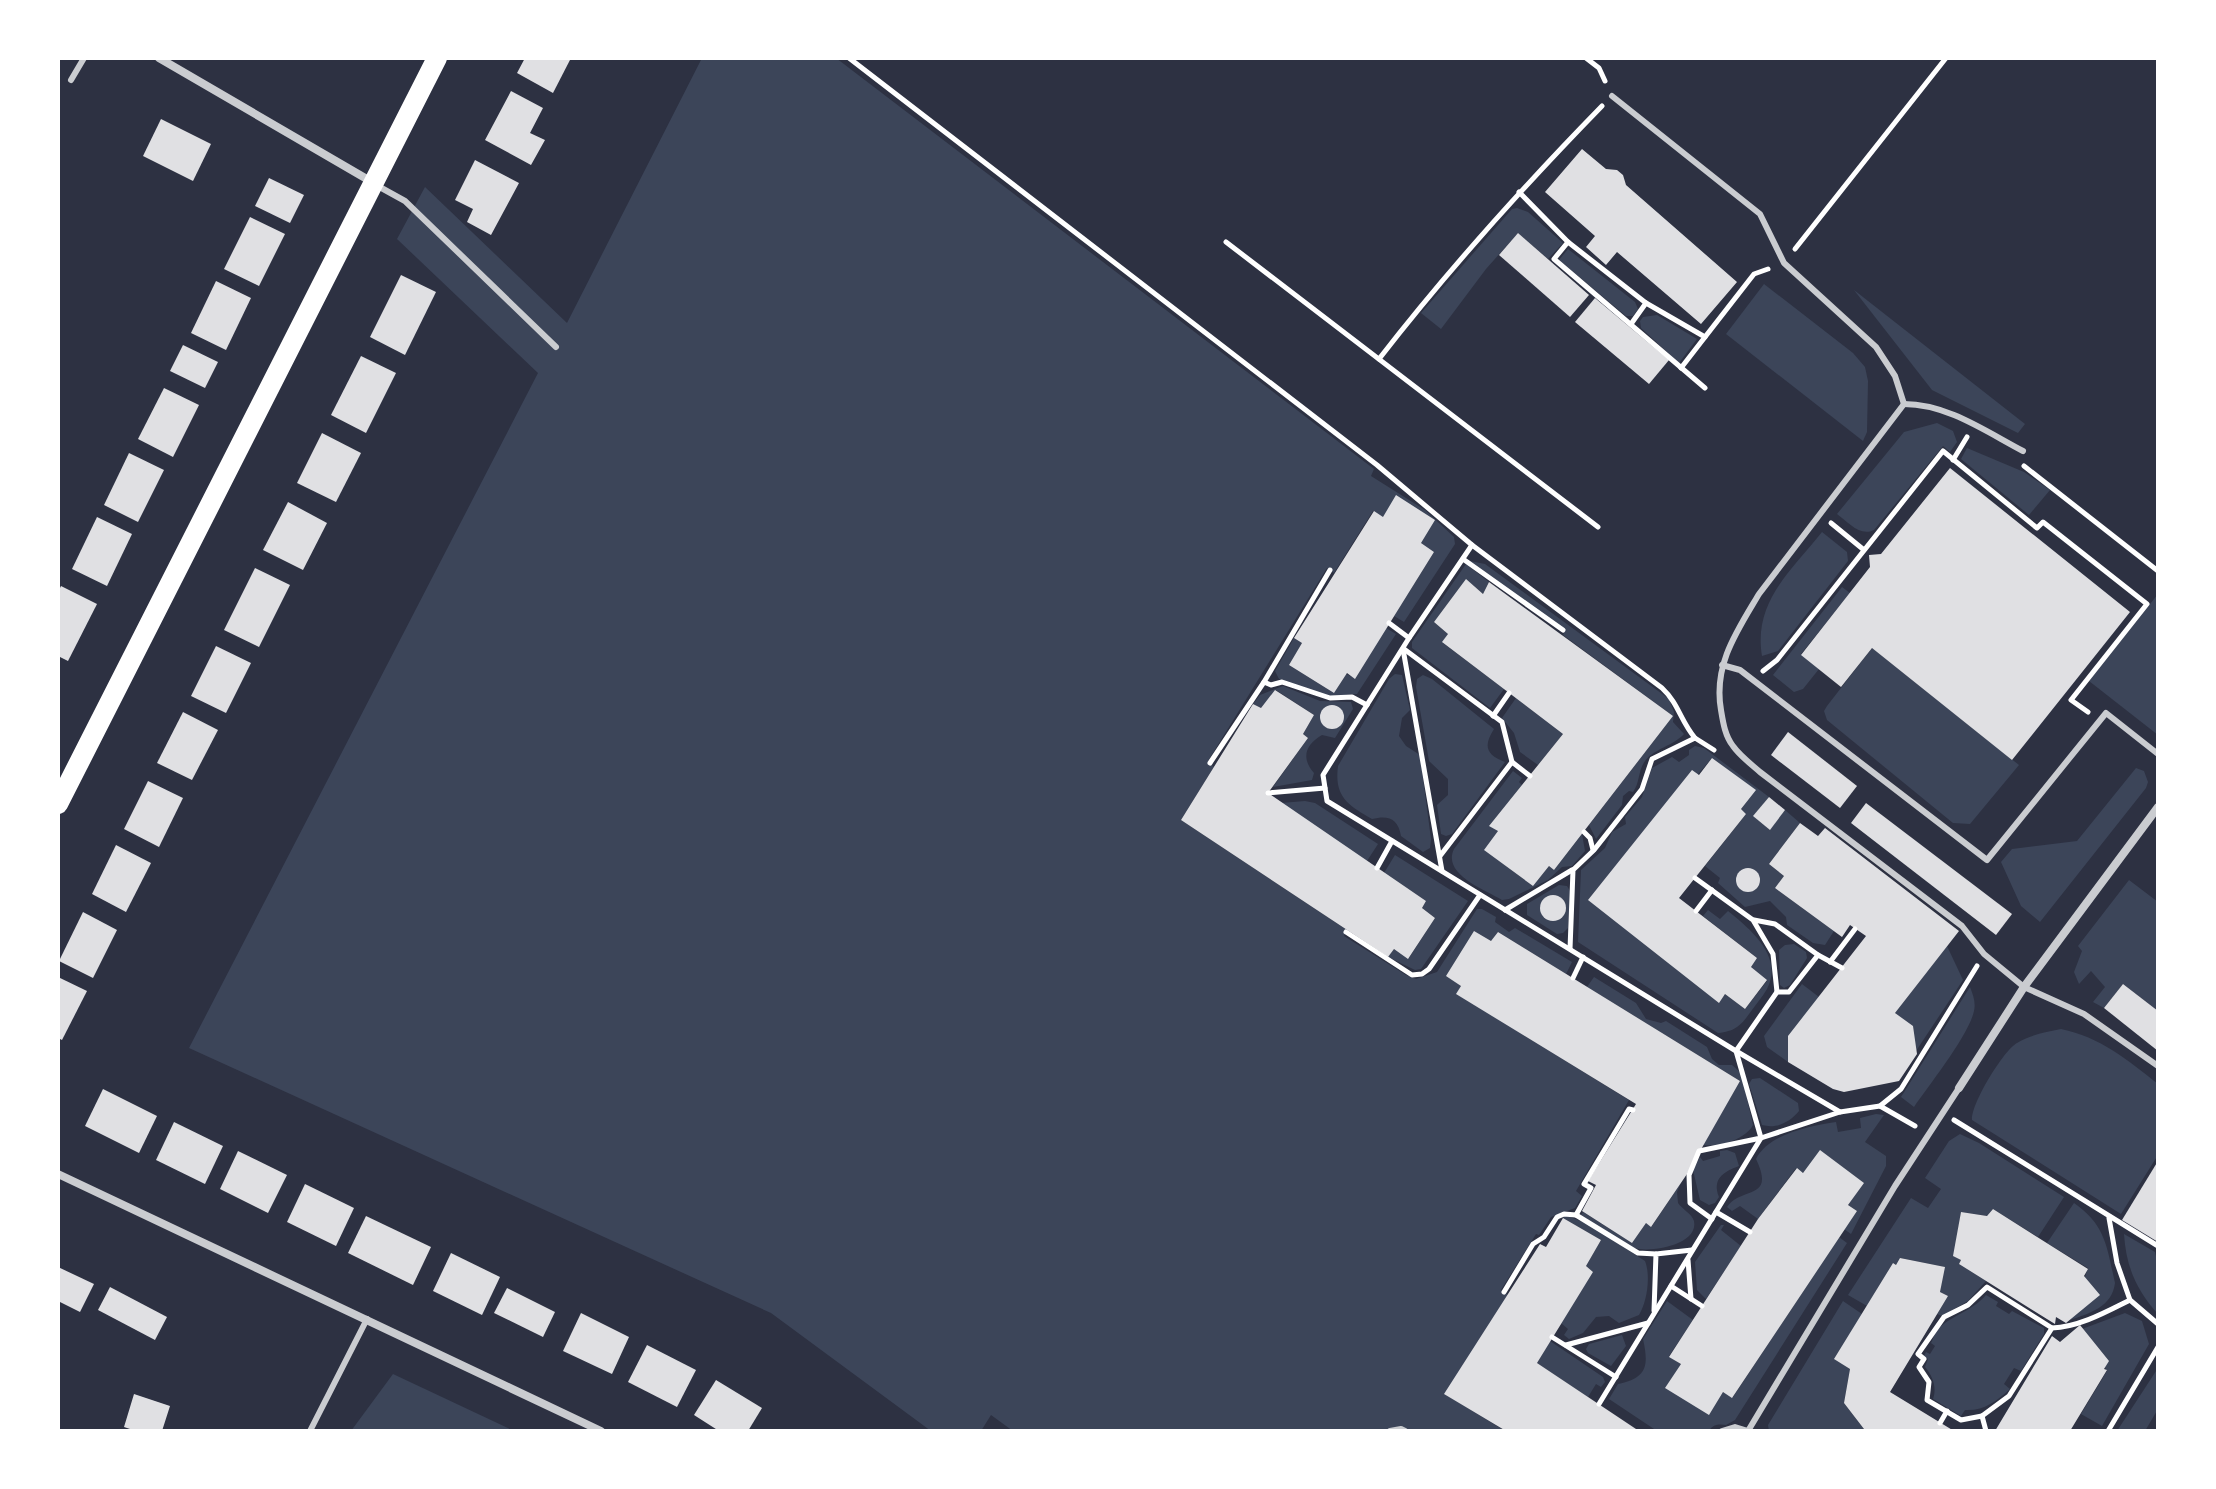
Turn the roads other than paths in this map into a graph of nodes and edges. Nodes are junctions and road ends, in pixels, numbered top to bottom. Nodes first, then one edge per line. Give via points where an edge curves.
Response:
1 (84, 58) edge
2 (159, 58) edge
3 (437, 58) edge
4 (71, 80) dead end
5 (1612, 96) road end
6 (373, 183) junction
7 (556, 347) dead end
8 (1904, 404) junction
9 (2023, 451) road end
10 (1722, 665) junction
11 (2158, 754) edge
12 (58, 804) edge
13 (2158, 807) edge
14 (2024, 987) junction
15 (2158, 1066) edge
16 (1959, 1088) joint
17 (58, 1174) edge
18 (367, 1319) junction
19 (310, 1431) edge
20 (601, 1431) edge
21 (1390, 1431) edge
22 (1405, 1431) edge
23 (1722, 1431) edge
24 (1748, 1431) edge

1 - 4 lane
2 - 6 street
3 - 6 highway
5 - 8 lane via 1760,214 1784,263 1876,347 1895,376
6 - 7 lane via 405,201
6 - 12 highway
8 - 9 lane via 1930,406
8 - 10 lane via 1759,594
10 - 11 lane via 1740,670 1987,860 2106,713
10 - 14 lane via 1718,691 1731,744 1760,772 1962,926 1984,954
13 - 14 street
14 - 15 lane via 2084,1014
14 - 16 street
16 - 24 lane
17 - 18 street
18 - 19 lane
18 - 20 street
21 - 22 lane
23 - 24 lane

